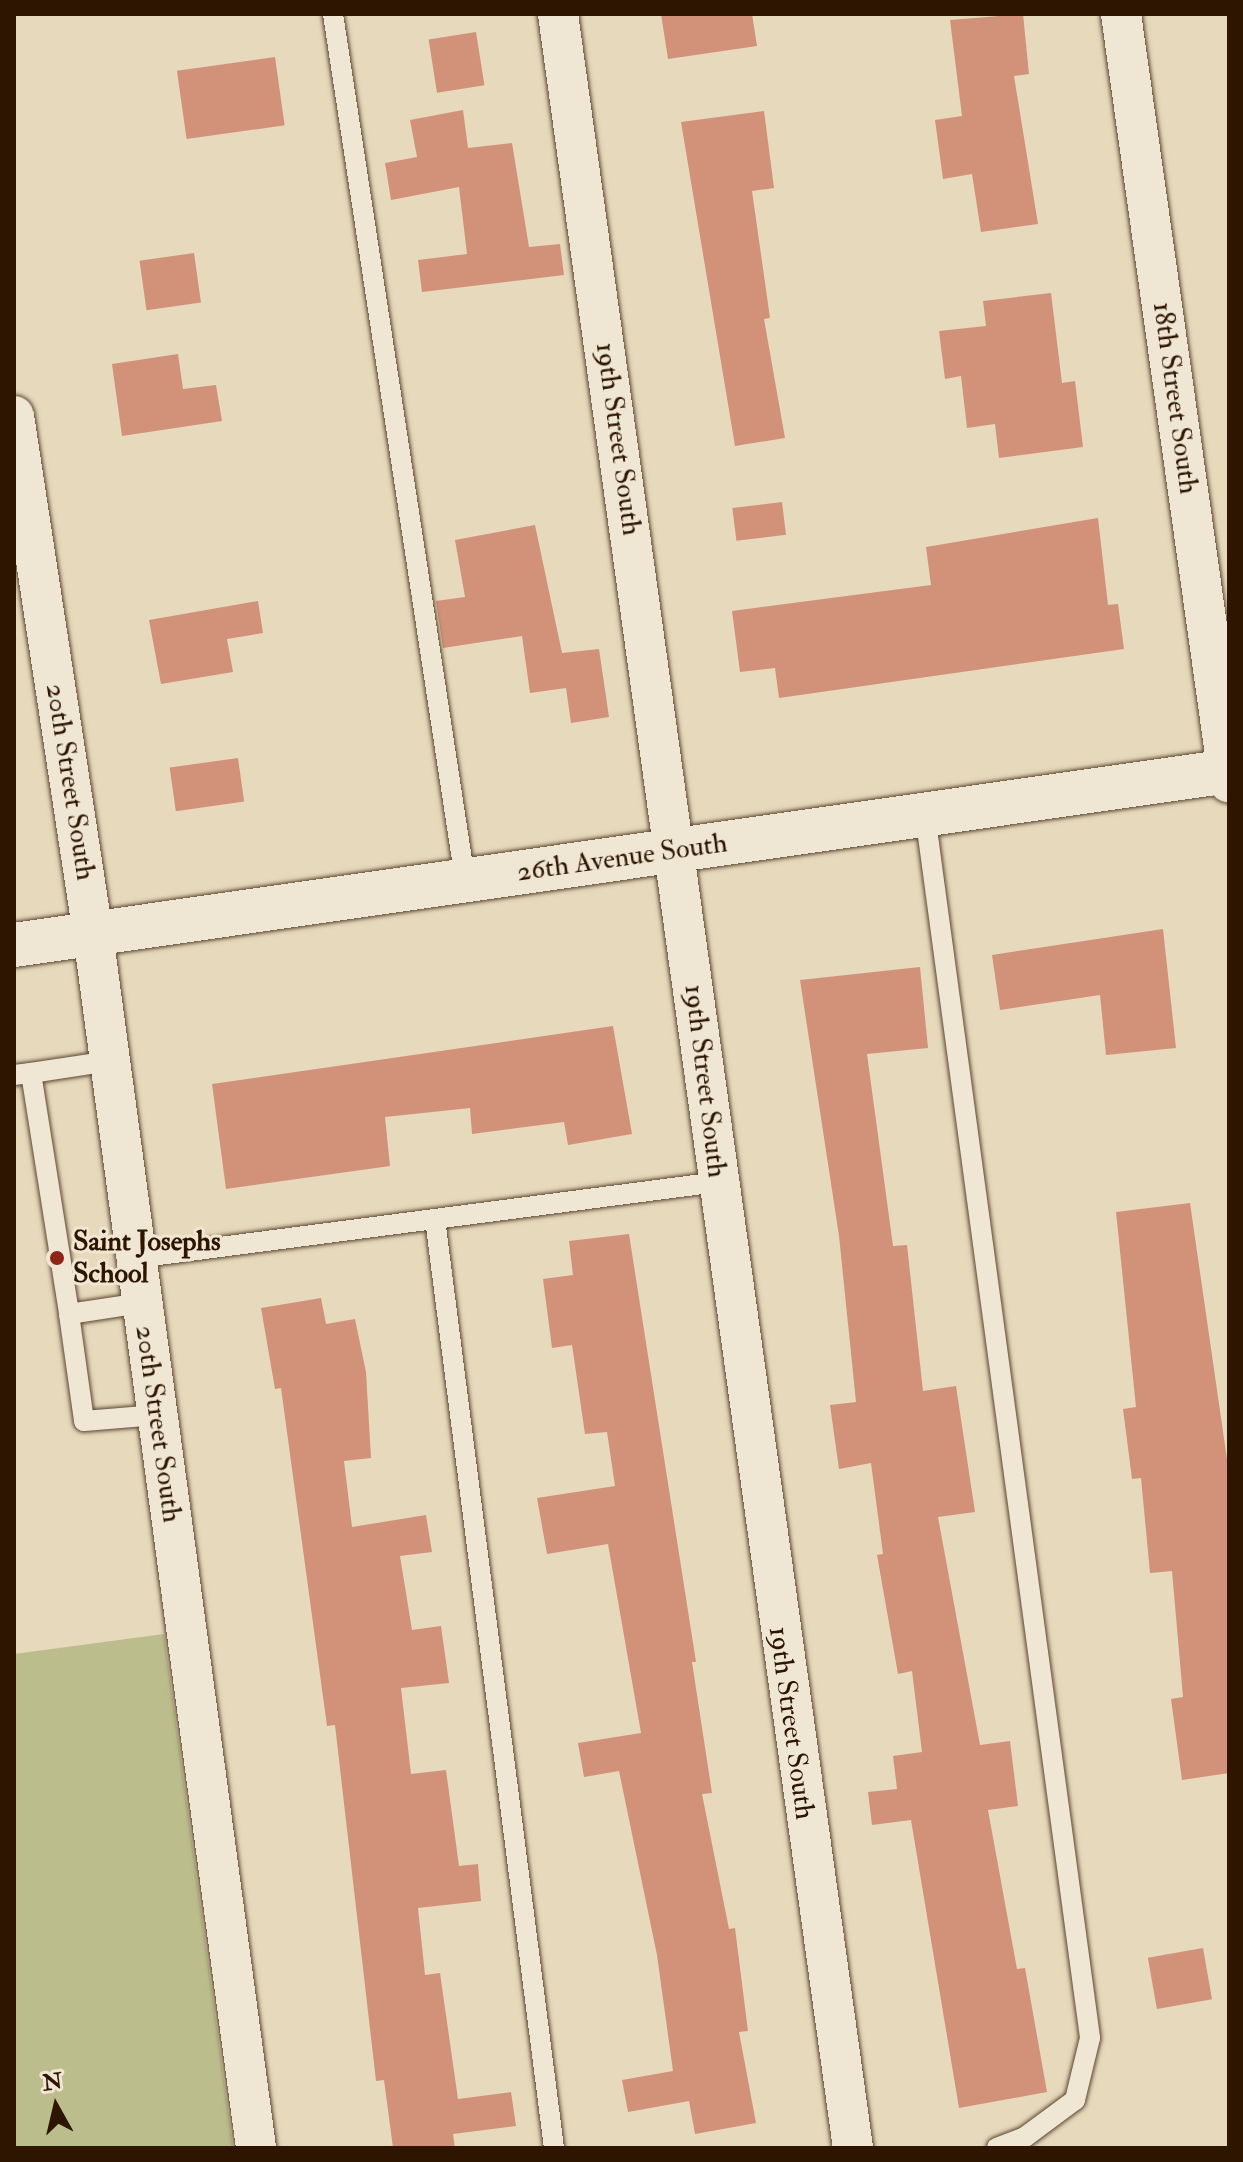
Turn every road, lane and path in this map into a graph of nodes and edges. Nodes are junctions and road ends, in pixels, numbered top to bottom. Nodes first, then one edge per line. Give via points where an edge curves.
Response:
1 (333, 14) edge
2 (558, 14) edge
3 (1121, 14) edge
4 (14, 416) edge
5 (1228, 775) edge
6 (925, 814) junction
7 (676, 851) junction
8 (465, 880) junction
9 (93, 934) junction
10 (14, 945) edge
11 (109, 1061) junction
12 (22, 1074) edge
13 (718, 1182) junction
14 (435, 1219) junction
15 (136, 1258) junction
16 (142, 1303) junction
17 (69, 1314) junction
18 (157, 1415) junction
19 (256, 2148) edge
20 (554, 2148) edge
21 (853, 2148) edge
22 (997, 2148) edge

1 - 8 lane
2 - 7 street, 19th Street South
3 - 5 street, 18th Street South
4 - 9 street, 20th Street South
5 - 6 street, 26th Avenue South
6 - 7 street, 26th Avenue South
6 - 22 lane via 1090,2038 1075,2100 1025,2137
7 - 8 street, 26th Avenue South
7 - 13 street, 19th Street South
8 - 9 street, 26th Avenue South
9 - 10 street, 26th Avenue South
9 - 11 street, 20th Street South
11 - 12 lane
11 - 15 street, 20th Street South
12 - 17 lane
13 - 14 lane
13 - 21 street, 19th Street South
14 - 15 lane
14 - 20 lane
15 - 16 street, 20th Street South
16 - 17 lane
16 - 18 street, 20th Street South
17 - 18 lane via 84,1421
18 - 19 street, 20th Street South

